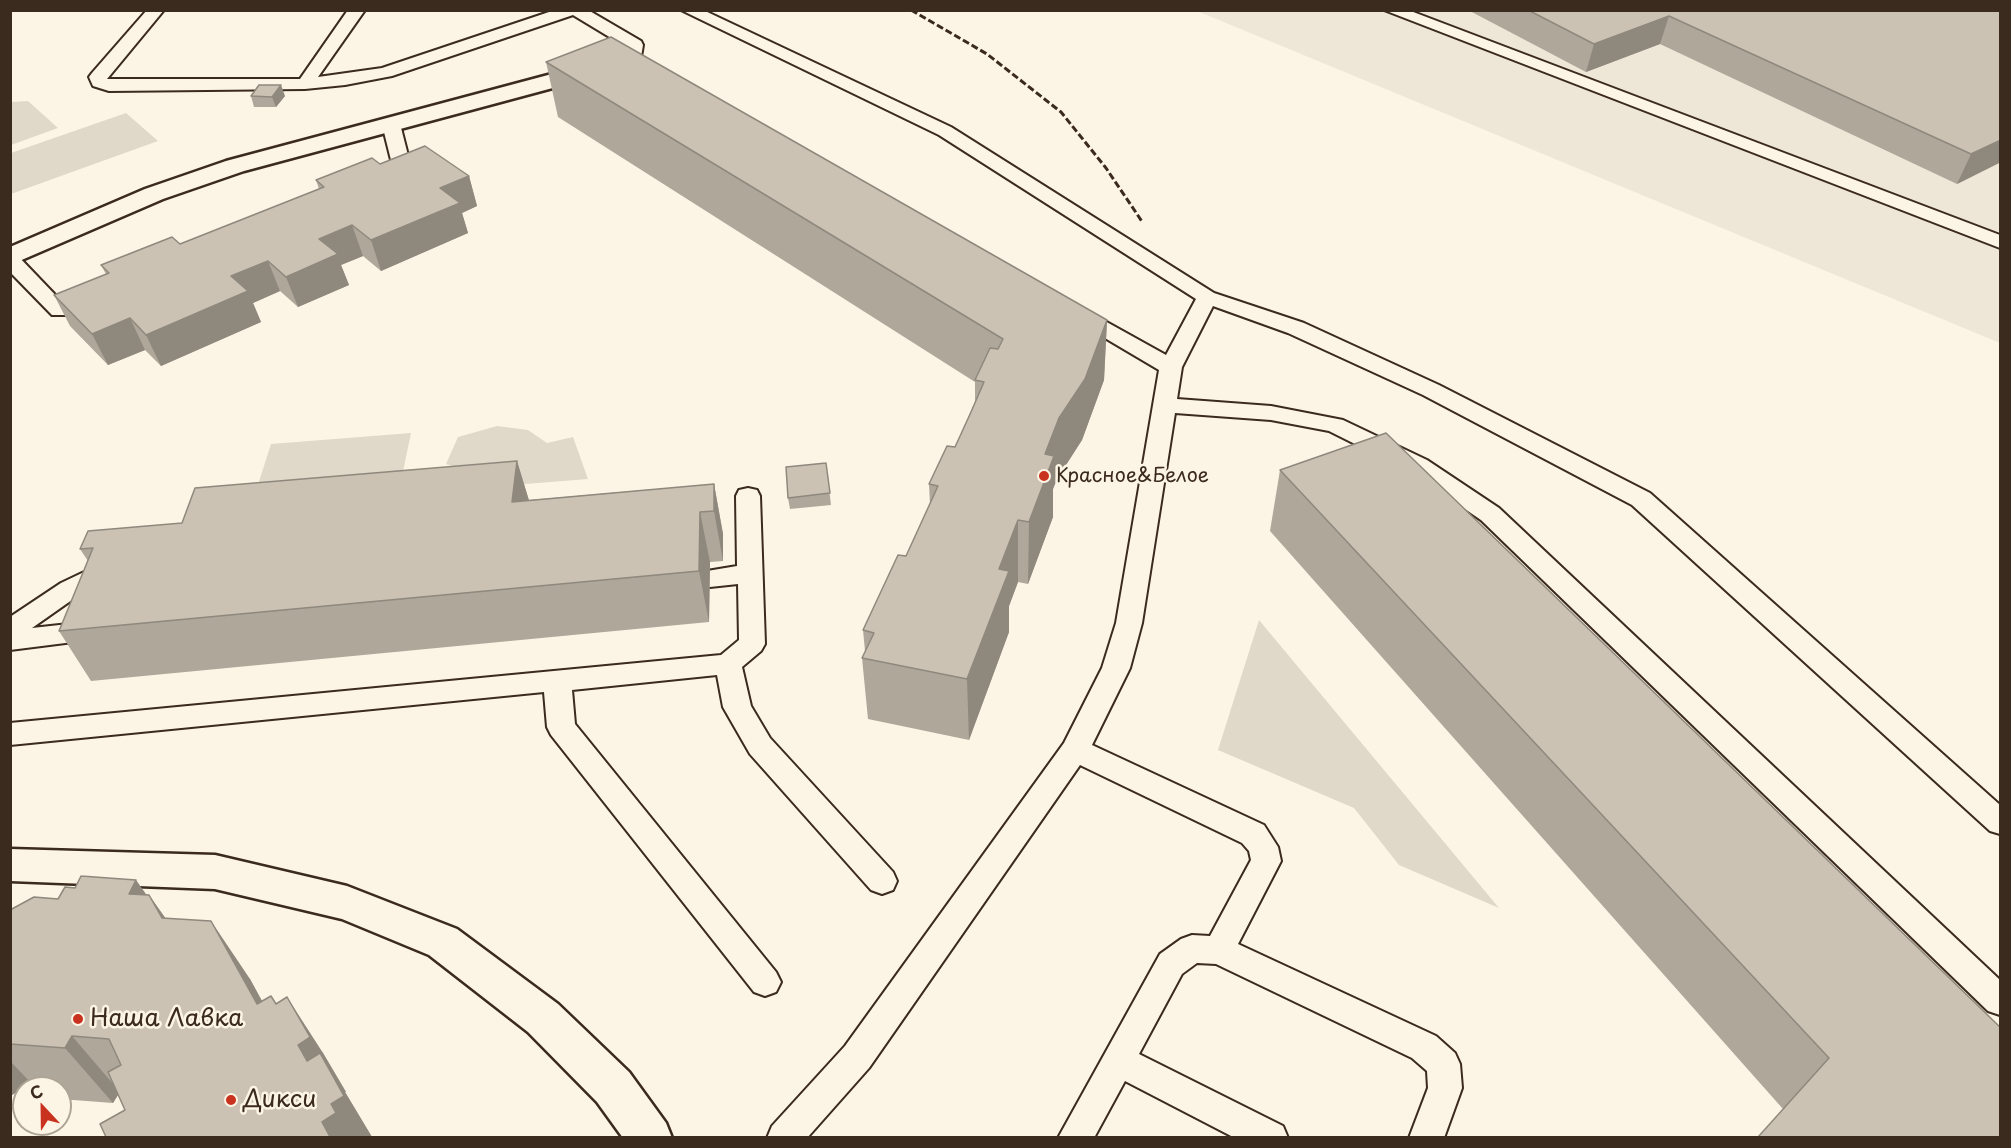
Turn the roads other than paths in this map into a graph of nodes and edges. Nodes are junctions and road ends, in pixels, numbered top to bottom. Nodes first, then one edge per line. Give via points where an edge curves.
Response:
1 (156, 10) edge
2 (357, 10) edge
3 (574, 10) edge
4 (689, 10) edge
5 (1392, 10) edge
6 (619, 11) edge
7 (611, 30) junction
8 (632, 59) junction
9 (674, 83) edge
10 (305, 84) junction
11 (392, 124) junction
12 (370, 185) edge
13 (2001, 242) edge
14 (10, 258) edge
15 (114, 288) edge
16 (1207, 297) junction
17 (1057, 302) edge
18 (1172, 367) junction
19 (1165, 405) junction
20 (748, 496) dead end
21 (136, 569) edge
22 (750, 574) junction
23 (710, 578) dead end
24 (111, 629) edge
25 (10, 630) edge
26 (10, 640) edge
27 (728, 664) junction
28 (556, 680) junction
29 (10, 734) edge
30 (1075, 750) junction
31 (2001, 822) edge
32 (10, 866) edge
33 (882, 881) dead end
34 (1219, 950) junction
35 (765, 982) dead end
36 (2001, 1001) edge
37 (1118, 1060) junction
38 (638, 1133) edge
39 (784, 1137) edge
40 (1076, 1137) edge
41 (1271, 1137) edge
42 (1426, 1137) edge

1 - 10 lane via 98,77 99,82 109,86
2 - 10 lane
3 - 7 lane
3 - 10 lane via 386,72
4 - 16 lane via 945,131
5 - 13 lane
6 - 7 lane
7 - 8 lane via 635,45
8 - 9 lane
8 - 11 street
11 - 12 lane via 403,171
11 - 14 street via 235,166 154,195
14 - 15 lane via 58,311
16 - 18 lane
16 - 31 lane via 1296,328 1431,390 1641,499
17 - 18 lane
18 - 19 lane
19 - 30 lane via 1129,622 1116,668
19 - 36 lane via 1271,413 1335,425 1419,466 1490,514
20 - 22 lane
21 - 25 lane via 103,572 70,589
22 - 23 lane
22 - 27 lane via 752,644
24 - 26 lane
27 - 28 lane
27 - 33 lane via 737,707 760,746
28 - 29 lane
28 - 35 lane via 561,727
30 - 34 lane via 1252,834 1263,847 1266,861
30 - 39 lane via 857,1057
32 - 38 street via 215,872 347,903 443,942 543,1018 613,1087
34 - 37 lane via 1192,949 1171,964
34 - 42 lane via 1424,1047 1443,1064 1445,1088
37 - 40 lane
37 - 41 lane

